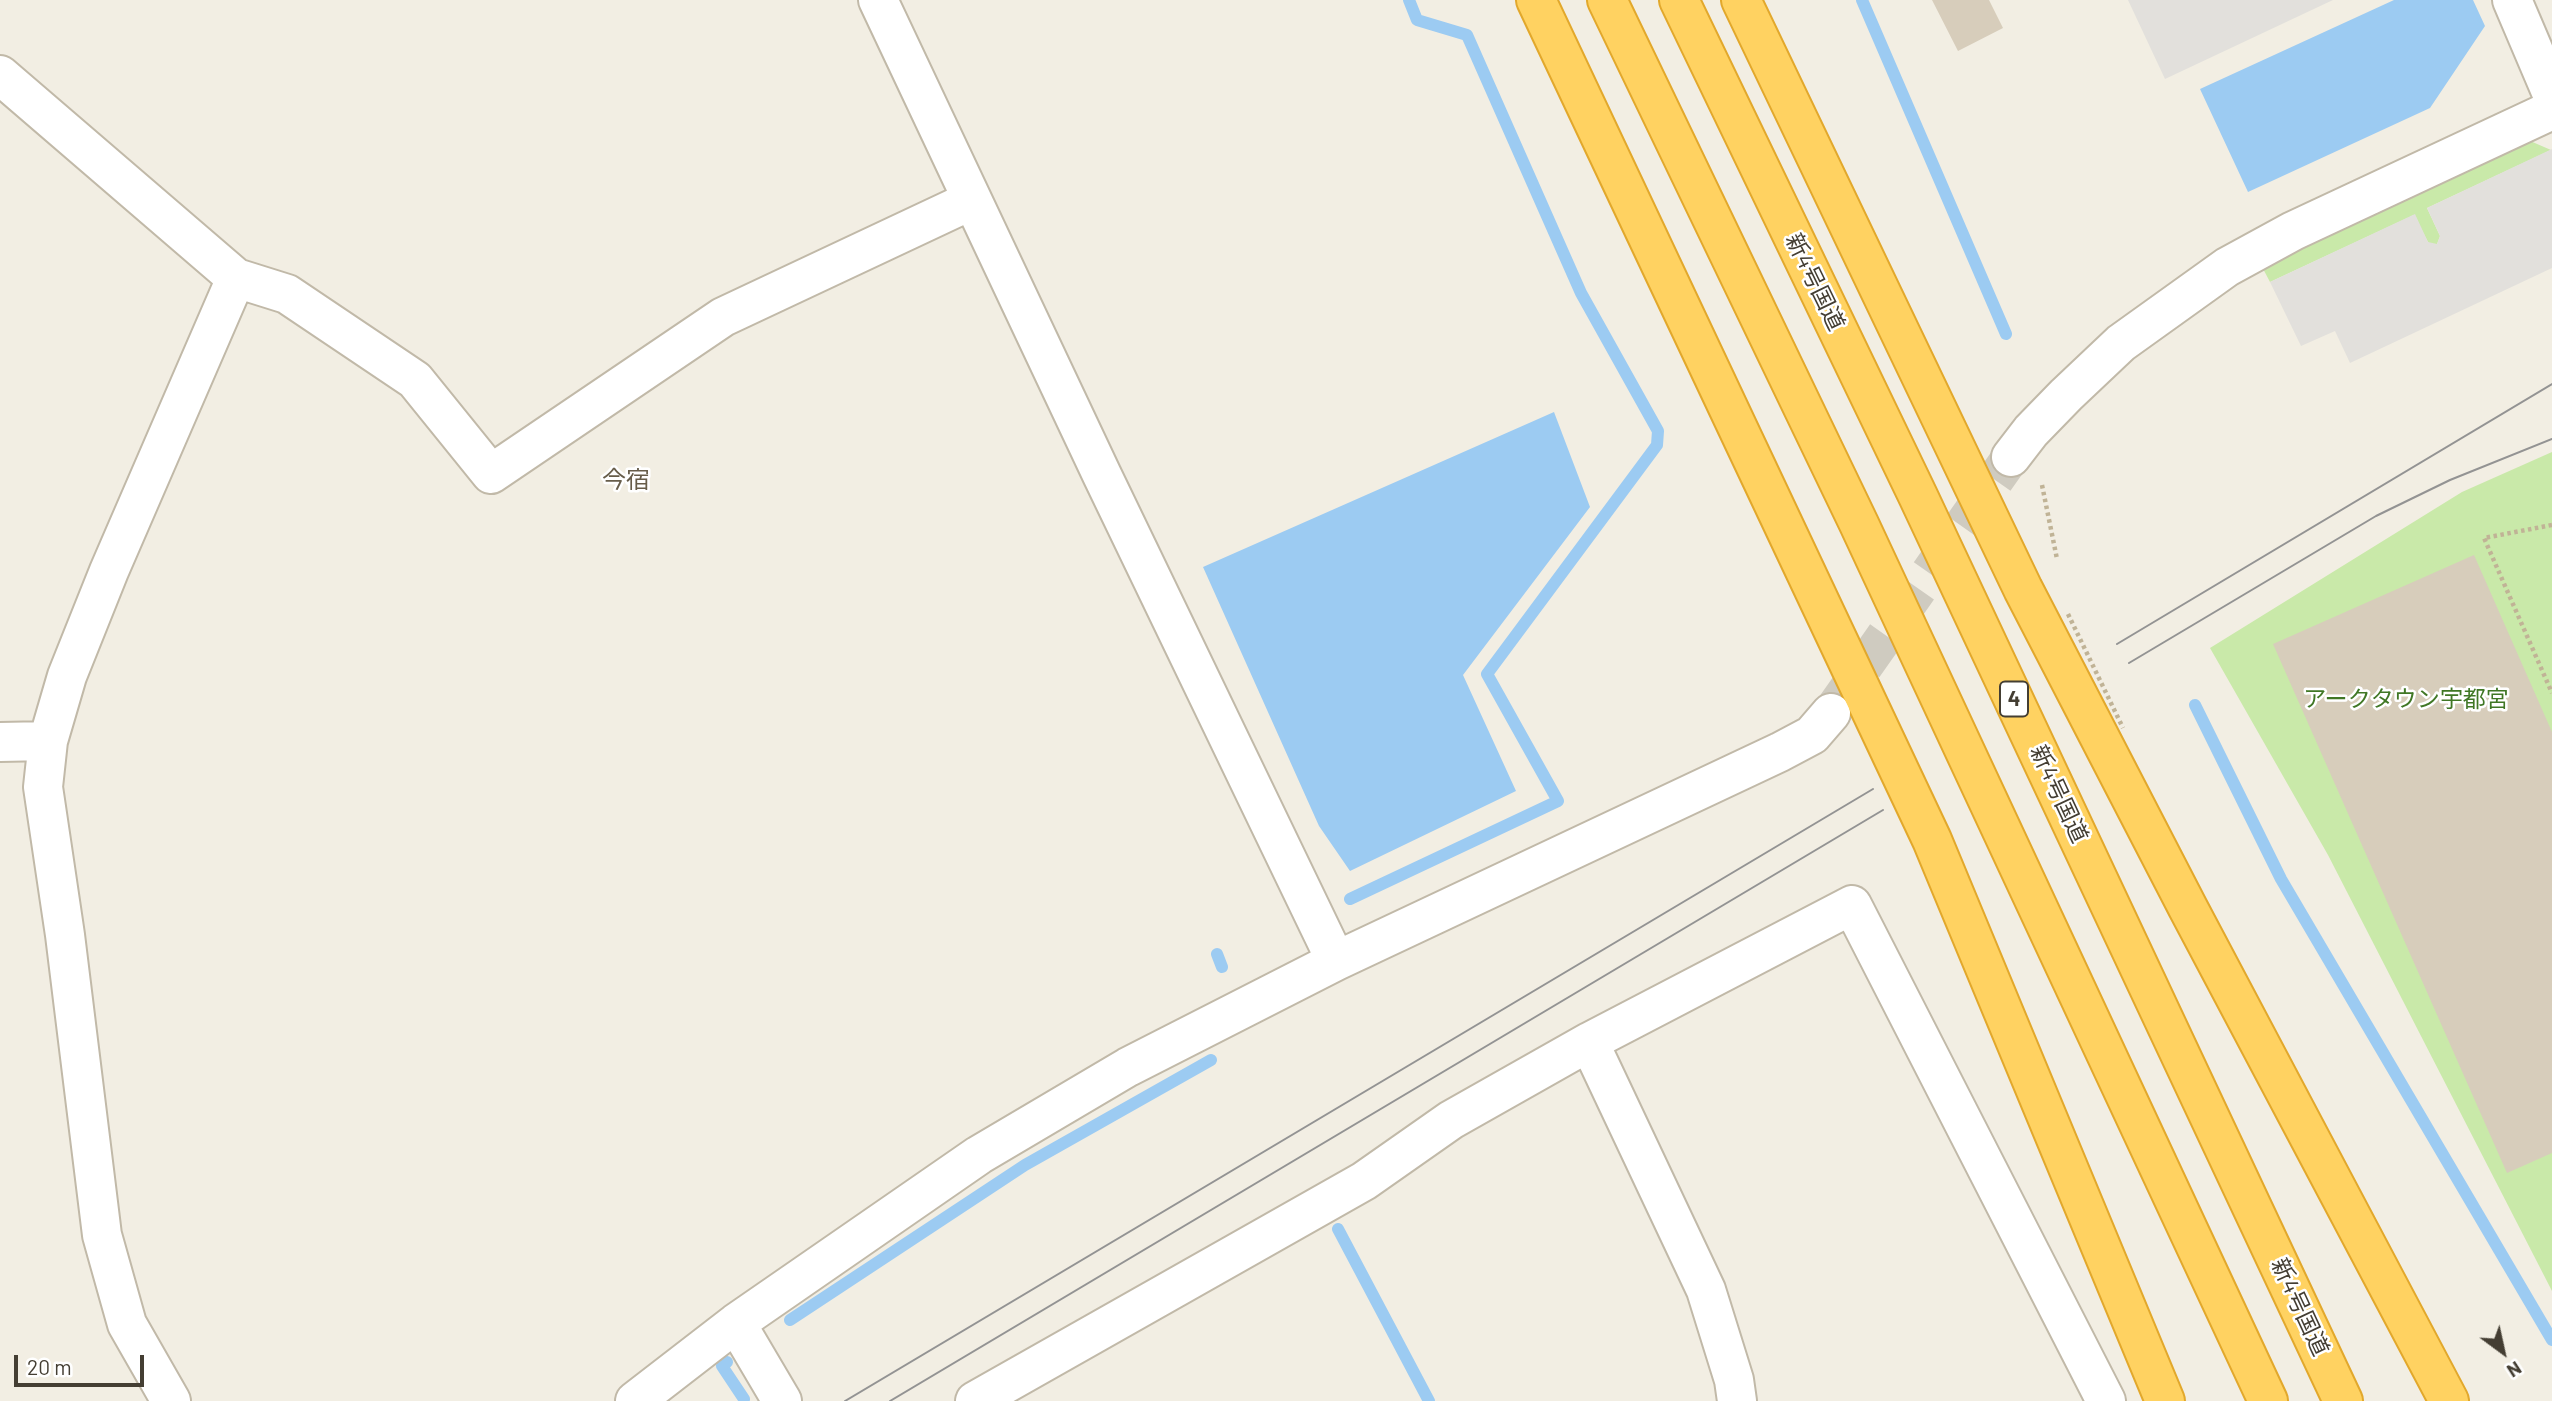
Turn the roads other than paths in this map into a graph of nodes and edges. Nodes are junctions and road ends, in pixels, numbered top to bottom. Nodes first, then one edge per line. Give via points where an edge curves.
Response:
1 (877, 0) edge
2 (1536, 0) edge
3 (1607, 0) edge
4 (1679, 0) edge
5 (1741, 0) edge
6 (2512, 0) edge
7 (0, 75) edge
8 (2552, 94) edge
9 (2552, 110) edge
10 (972, 200) junction
11 (236, 278) junction
12 (2021, 444) tunnel mouth
13 (1831, 713) tunnel mouth
14 (48, 741) junction
15 (0, 742) edge
16 (1336, 961) junction
17 (1589, 1042) junction
18 (736, 1323) junction
19 (171, 1401) edge
20 (635, 1401) edge
21 (782, 1401) edge
22 (975, 1401) edge
23 (1737, 1401) edge
24 (2106, 1401) edge
25 (2165, 1401) edge
26 (2268, 1401) edge
27 (2343, 1401) edge
28 (2449, 1401) edge

1 - 10 street
2 - 25 highway via 1932,840
3 - 26 highway via 1859,524
4 - 27 highway, 新4号国道 / 4 via 1918,496
5 - 28 highway via 2023,589
6 - 8 street
7 - 11 street
9 - 12 street via 2293,231 2227,267 2121,343
10 - 11 street via 723,317 491,474 415,380 287,294
10 - 16 street
11 - 14 street via 109,571 67,677
13 - 16 street via 1812,735 1780,752
14 - 15 street
14 - 19 street via 43,786 102,1235 127,1324
16 - 18 street via 1128,1067 979,1155
17 - 22 street via 1451,1120 1364,1181
17 - 23 street via 1706,1290
17 - 24 street via 1852,905
18 - 20 street
18 - 21 street

